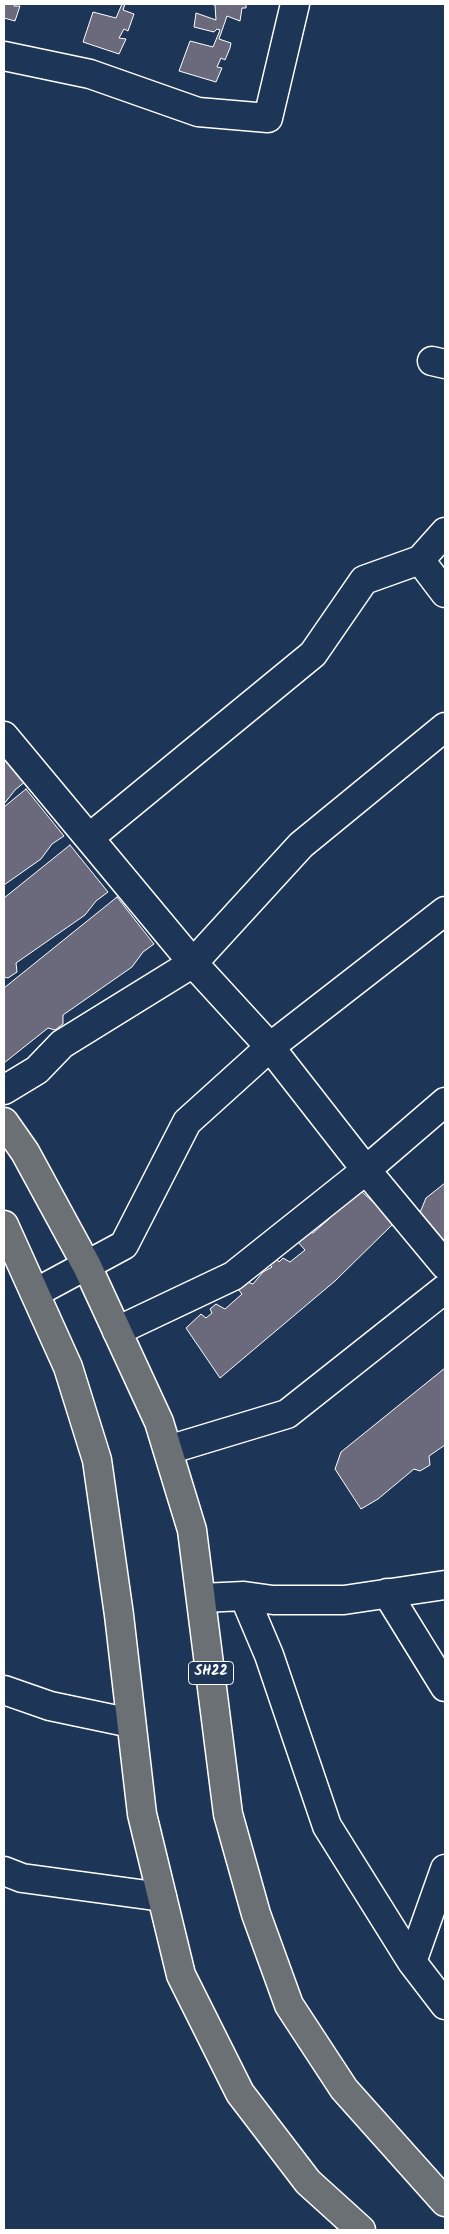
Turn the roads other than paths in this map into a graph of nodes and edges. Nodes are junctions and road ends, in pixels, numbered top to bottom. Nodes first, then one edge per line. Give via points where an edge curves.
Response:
1 (295, 4) edge
2 (4, 56) edge
3 (445, 532) edge
4 (420, 560) junction
5 (445, 593) edge
6 (445, 727) edge
7 (4, 736) edge
8 (89, 838) junction
9 (440, 925) edge
10 (193, 963) junction
11 (270, 1047) junction
12 (4, 1090) edge
13 (445, 1102) edge
14 (4, 1122) edge
15 (366, 1170) junction
16 (4, 1225) edge
17 (87, 1266) junction
18 (445, 1266) edge
19 (445, 1288) edge
20 (35, 1293) junction
21 (117, 1331) junction
22 (168, 1450) junction
23 (445, 1585) edge
24 (387, 1593) junction
25 (244, 1596) junction
26 (202, 1598) junction
27 (445, 1687) edge
28 (4, 1690) edge
29 (132, 1723) junction
30 (445, 1869) edge
31 (4, 1871) edge
32 (162, 1898) junction
33 (412, 1962) junction
34 (445, 2005) edge
35 (445, 2202) edge
36 (361, 2230) edge

1 - 2 street via 268,118 198,112 90,74
3 - 4 street
4 - 5 street
4 - 8 street via 364,580 313,654
6 - 10 street via 301,845
7 - 8 street
8 - 10 street
9 - 11 street
10 - 11 street
10 - 12 street via 62,1044 36,1070
11 - 15 street
11 - 17 street via 187,1122 124,1244
13 - 15 street
14 - 17 main road, SH22 via 25,1152
15 - 18 street
15 - 21 street via 233,1276
16 - 20 main road
17 - 20 street
17 - 21 main road, SH22
19 - 22 street via 287,1414
20 - 29 main road via 68,1367 97,1460
21 - 22 main road, SH22 via 159,1422
22 - 26 main road, SH22 via 192,1530
23 - 24 street
24 - 25 street via 344,1600 273,1600
24 - 27 street
25 - 26 street
25 - 33 street via 269,1655 328,1826
26 - 35 main road, SH22 via 228,1814 256,1914 289,2005 344,2089
28 - 29 street via 50,1706
29 - 32 main road via 142,1814
30 - 33 street
31 - 32 street via 22,1878
32 - 36 main road via 181,1975 240,2093 308,2182
33 - 34 street

